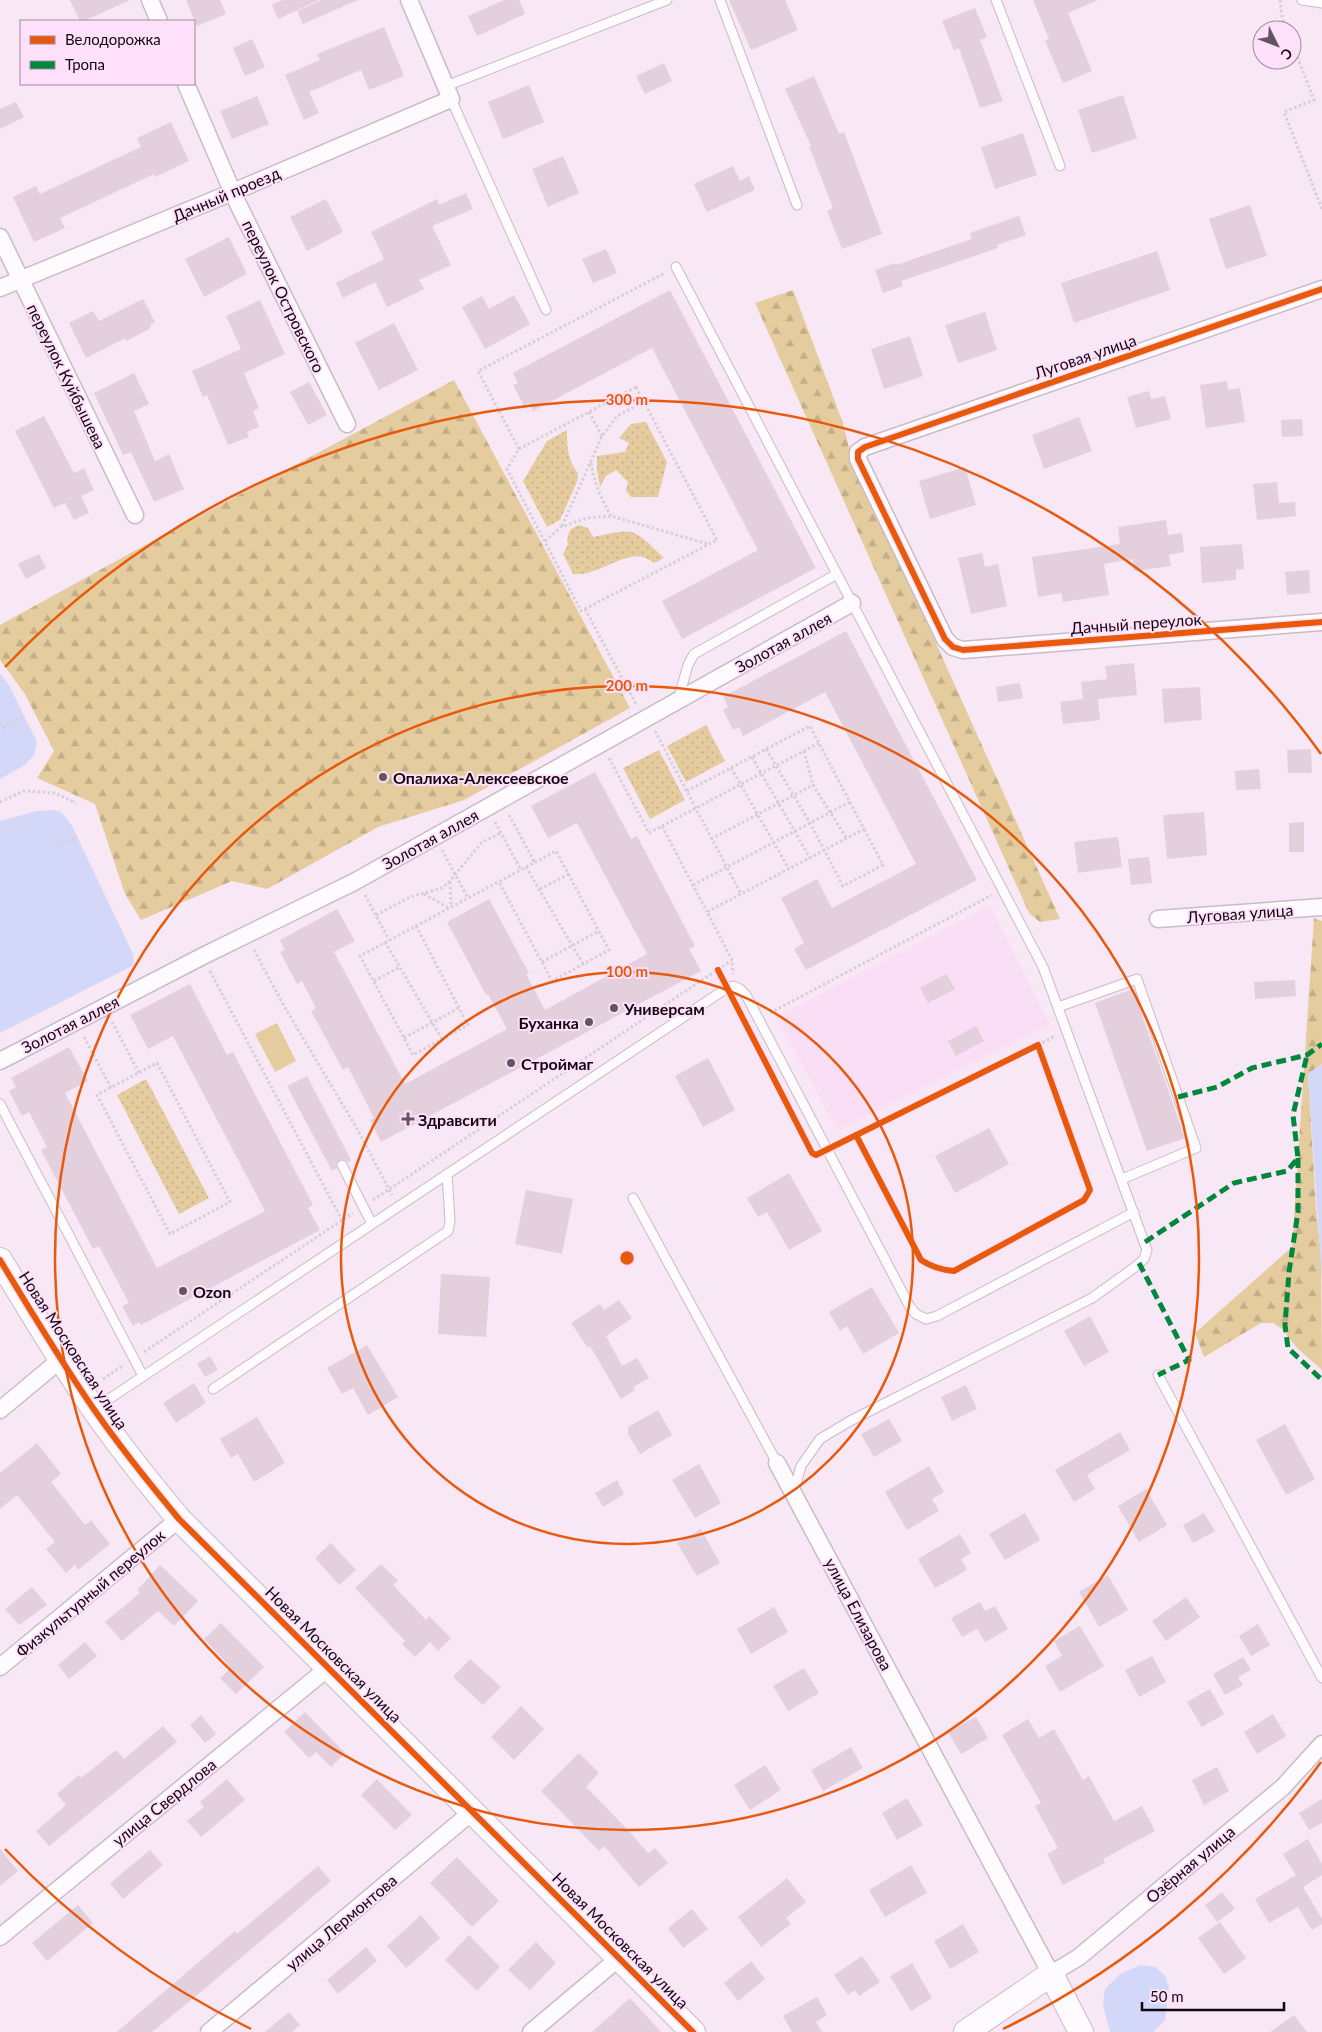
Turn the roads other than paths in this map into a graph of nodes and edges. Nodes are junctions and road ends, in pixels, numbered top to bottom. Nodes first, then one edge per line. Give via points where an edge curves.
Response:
1 (150, 0) edge
2 (409, 0) edge
3 (667, 0) edge
4 (720, 0) edge
5 (996, 0) edge
6 (1302, 0) edge
7 (1322, 3) edge
8 (159, 20) edge
9 (186, 85) edge
10 (449, 92) junction
11 (1060, 166) dead end
12 (233, 192) junction
13 (797, 205) dead end
14 (0, 237) edge
15 (676, 267) road end
16 (20, 280) junction
17 (0, 288) edge
18 (1322, 289) edge
19 (546, 310) dead end
20 (347, 424) dead end
21 (135, 515) dead end
22 (836, 574) junction
23 (852, 603) junction
24 (1322, 622) edge
25 (953, 647) joint
26 (678, 701) junction
27 (1322, 907) edge
28 (1158, 920) dead end
29 (1058, 1007) junction
30 (0, 1061) edge
31 (0, 1104) edge
32 (342, 1166) dead end
33 (447, 1174) junction
34 (1122, 1179) junction
35 (633, 1198) dead end
36 (1134, 1212) junction
37 (372, 1224) junction
38 (0, 1260) edge
39 (60, 1360) junction
40 (1158, 1375) dead end
41 (143, 1376) junction
42 (213, 1389) dead end
43 (94, 1409) junction
44 (0, 1410) edge
45 (777, 1463) joint
46 (794, 1492) junction
47 (179, 1519) junction
48 (0, 1667) edge
49 (328, 1668) junction
50 (1322, 1678) edge
51 (1322, 1744) edge
52 (473, 1811) junction
53 (0, 1937) edge
54 (619, 1958) junction
55 (1051, 1974) junction
56 (209, 2032) edge
57 (531, 2032) edge
58 (693, 2032) edge
59 (966, 2032) edge
60 (1081, 2032) edge

1 - 8 street
2 - 10 street
3 - 10 lane
4 - 13 lane
5 - 11 lane
6 - 7 lane
9 - 12 street, переулок Островского
10 - 12 street, Дачный проезд
10 - 19 lane
12 - 16 street, Дачный проезд
12 - 20 street, переулок Островского
14 - 16 street, переулок Куйбышева
15 - 22 lane
16 - 17 street, Дачный проезд
16 - 21 street, переулок Куйбышева
18 - 25 street, Луговая улица via 858,452 858,459 945,639
22 - 23 lane
22 - 26 lane via 694,654
23 - 26 street, Золотая аллея
23 - 29 lane via 1043,967
24 - 25 street, Дачный переулок via 963,650
26 - 30 street, Золотая аллея via 357,880
27 - 28 street, Луговая улица
29 - 34 lane
29 - 34 lane via 1137,979 1196,1148
31 - 41 lane
32 - 37 lane
33 - 36 lane via 730,987 740,989 746,995 916,1314 926,1319 937,1316
33 - 37 lane
33 - 42 lane via 448,1231
34 - 36 lane
35 - 45 lane, улица Елизарова
36 - 46 lane via 1147,1250 1136,1267 1092,1298 850,1421 820,1440 802,1466
37 - 41 lane
38 - 39 street, Новая Московская улица
39 - 43 street, Новая Московская улица
39 - 44 street
40 - 50 lane
41 - 43 lane
43 - 47 street, Новая Московская улица via 133,1464
45 - 46 street, улица Елизарова
46 - 55 street, улица Елизарова
47 - 48 street, Физкультурный переулок
47 - 49 street, Новая Московская улица
49 - 52 street, Новая Московская улица
49 - 53 street, улица Свердлова
51 - 55 street, Озёрная улица via 1261,1806 1078,1957
52 - 54 street, Новая Московская улица
52 - 56 street, улица Лермонтова
54 - 57 street
54 - 58 street, Новая Московская улица
55 - 59 street
55 - 60 street, улица Елизарова

